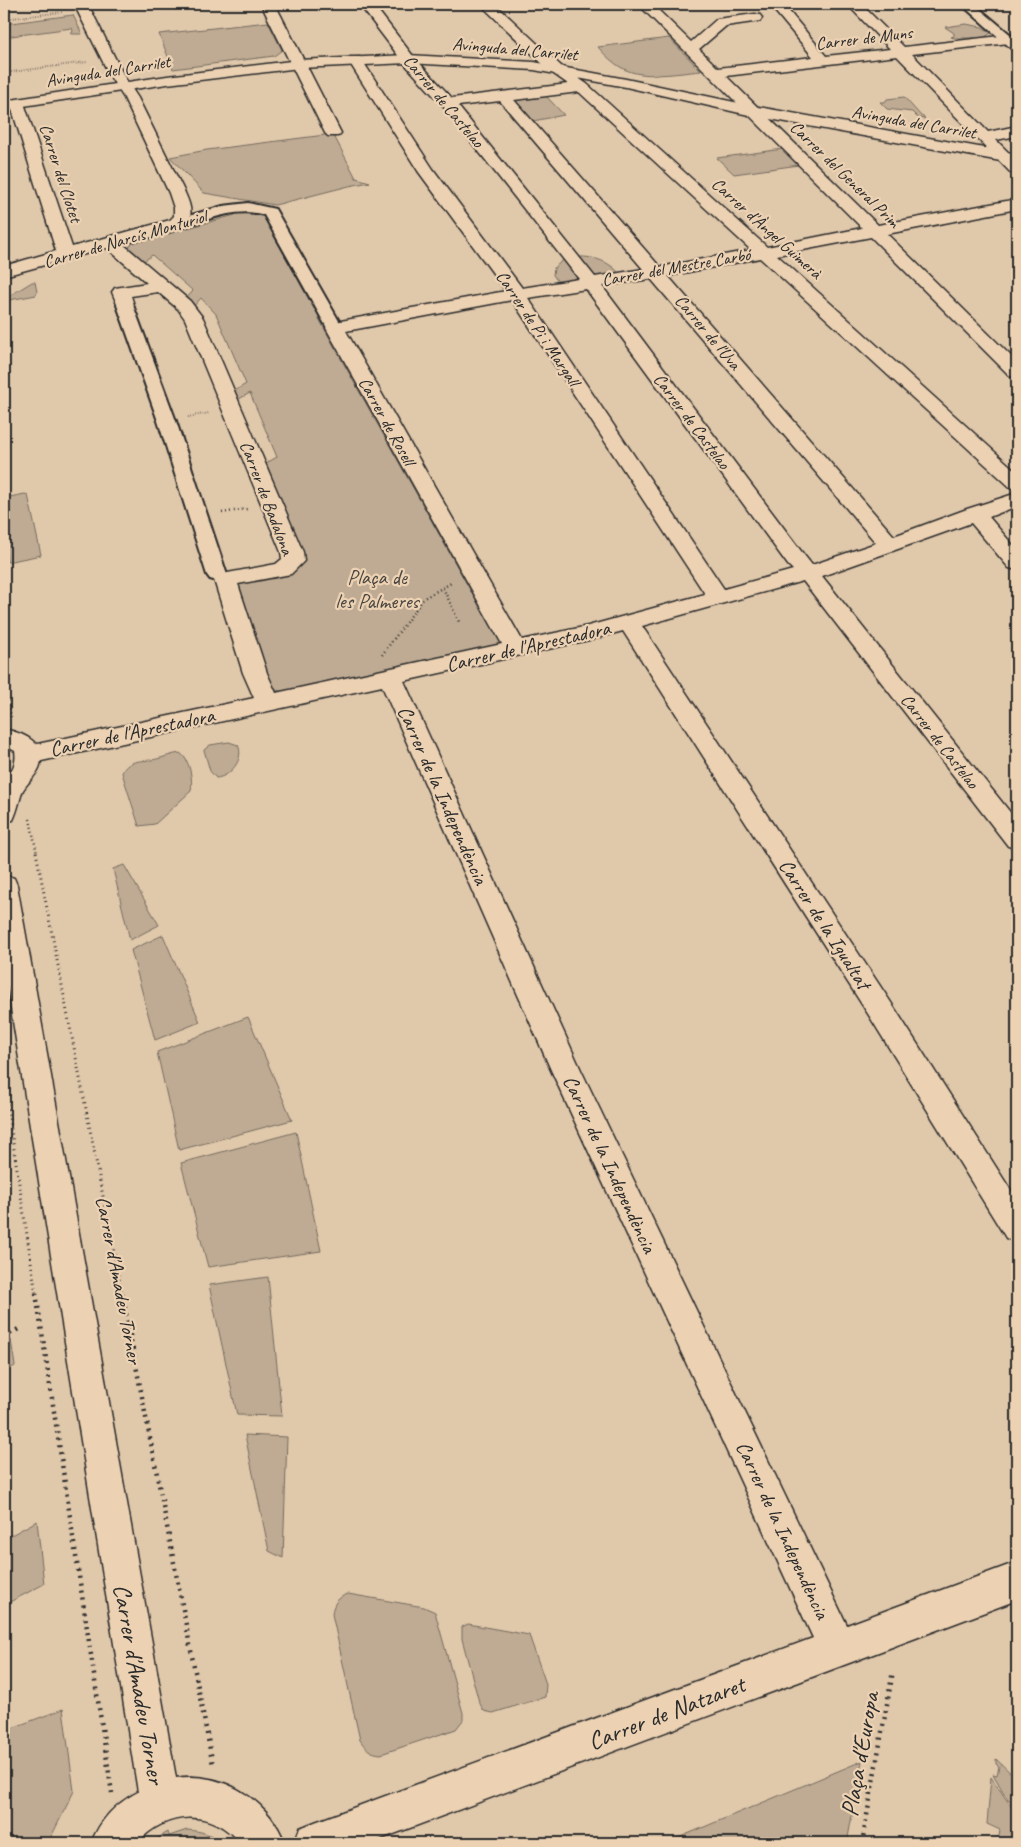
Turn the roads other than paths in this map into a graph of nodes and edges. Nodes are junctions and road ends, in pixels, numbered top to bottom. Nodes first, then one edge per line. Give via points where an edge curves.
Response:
1 (268, 4) edge
2 (366, 4) edge
3 (487, 4) edge
4 (645, 4) edge
5 (776, 4) edge
6 (854, 4) edge
7 (967, 4) edge
8 (83, 7) edge
9 (755, 18) dead end
10 (1014, 41) edge
11 (691, 49) junction
12 (901, 52) junction
13 (408, 59) junction
14 (354, 60) junction
15 (823, 62) junction
16 (299, 64) junction
17 (556, 69) junction
18 (715, 73) junction
19 (123, 87) junction
20 (582, 87) junction
21 (504, 97) junction
22 (448, 103) junction
23 (10, 104) edge
24 (753, 111) junction
25 (1017, 131) edge
26 (333, 133) dead end
27 (985, 137) junction
28 (1011, 158) edge
29 (1017, 170) edge
30 (1017, 204) edge
31 (247, 207) joint
32 (176, 224) junction
33 (876, 232) junction
34 (110, 242) junction
35 (764, 252) junction
36 (66, 255) junction
37 (4, 272) edge
38 (657, 273) junction
39 (590, 283) junction
40 (162, 286) junction
41 (517, 294) junction
42 (102, 295) dead end
43 (123, 298) junction
44 (335, 328) junction
45 (1017, 372) edge
46 (1017, 483) edge
47 (1017, 499) edge
48 (974, 513) junction
49 (890, 545) junction
50 (1017, 563) edge
51 (807, 572) junction
52 (217, 575) dead end
53 (718, 597) junction
54 (629, 623) junction
55 (516, 649) junction
56 (385, 666) junction
57 (268, 703) junction
58 (12, 736) edge
59 (8, 787) edge
60 (4, 813) edge
61 (1017, 839) edge
62 (4, 885) edge
63 (1017, 1228) edge
64 (1017, 1582) edge
65 (838, 1648) junction
66 (160, 1803) junction
67 (112, 1843) edge
68 (264, 1843) edge
69 (316, 1843) edge

1 - 16 street
2 - 13 street, Carrer de Castelao
3 - 17 street, Carrer d'Àngel Guimerà
4 - 11 street, Carrer del General Prim
5 - 15 street
6 - 12 street
7 - 10 street
8 - 19 street
9 - 11 street via 722,22
10 - 12 street, Carrer de Muns
11 - 18 street, Carrer del General Prim
12 - 15 street, Carrer de Muns
12 - 27 street
13 - 14 street, Avinguda del Carrilet
13 - 17 street, Avinguda del Carrilet
13 - 22 street, Carrer de Castelao
14 - 16 street, Avinguda del Carrilet
14 - 41 street, Carrer de Pi i Margall via 426,171
15 - 18 street, Carrer de Muns
16 - 19 street, Avinguda del Carrilet
16 - 26 street
17 - 20 street, Carrer d'Àngel Guimerà
17 - 24 street, Avinguda del Carrilet
18 - 24 street, Carrer del General Prim
19 - 23 street, Avinguda del Carrilet
19 - 32 street via 177,193 182,217
20 - 21 street
20 - 35 street, Carrer d'Àngel Guimerà
21 - 22 street
21 - 38 street, Carrer de l'Uva
22 - 39 street, Carrer de Castelao
23 - 36 street, Carrer del Clotet
24 - 28 street, Avinguda del Carrilet
24 - 33 street, Carrer del General Prim
25 - 27 street
27 - 28 street
28 - 29 street
30 - 33 street, Carrer del Mestre Carbó
31 - 32 street, Carrer de Narcís Monturiol
31 - 44 street, Carrer de Rosell via 270,212
32 - 34 street, Carrer de Narcís Monturiol
33 - 35 street, Carrer del Mestre Carbó
33 - 45 street, Carrer del General Prim
34 - 36 street, Carrer de Narcís Monturiol
34 - 40 street, Carrer de Badalona
35 - 38 street, Carrer del Mestre Carbó
35 - 46 street, Carrer d'Àngel Guimerà
36 - 37 street, Carrer de Narcís Monturiol
38 - 39 street, Carrer del Mestre Carbó
38 - 49 street, Carrer de l'Uva
39 - 41 street, Carrer del Mestre Carbó
39 - 51 street, Carrer de Castelao
40 - 43 street
40 - 57 street, Carrer de Badalona via 194,318 292,552 293,561 284,569 226,580 255,673
41 - 44 street, Carrer del Mestre Carbó
41 - 53 street, Carrer de Pi i Margall
42 - 43 street
43 - 52 street
44 - 55 street, Carrer de Rosell
47 - 48 street, Carrer de l'Aprestadora
48 - 49 street, Carrer de l'Aprestadora
48 - 50 street
49 - 51 street, Carrer de l'Aprestadora
51 - 53 street, Carrer de l'Aprestadora
51 - 61 street, Carrer de Castelao
53 - 54 street, Carrer de l'Aprestadora
54 - 55 street, Carrer de l'Aprestadora
54 - 63 street, Carrer de la Igualtat via 880,1009
55 - 56 street, Carrer de l'Aprestadora
56 - 57 street, Carrer de l'Aprestadora
56 - 65 street, Carrer de la Independència via 566,1070
57 - 58 street, Carrer de l'Aprestadora
58 - 59 street via 28,766 21,778
59 - 60 street
62 - 66 street, Carrer d'Amadeu Torner
64 - 65 street, Carrer de Natzaret
65 - 69 street, Carrer de Natzaret
66 - 67 street via 135,1817
66 - 68 street via 185,1797 214,1801 244,1817

